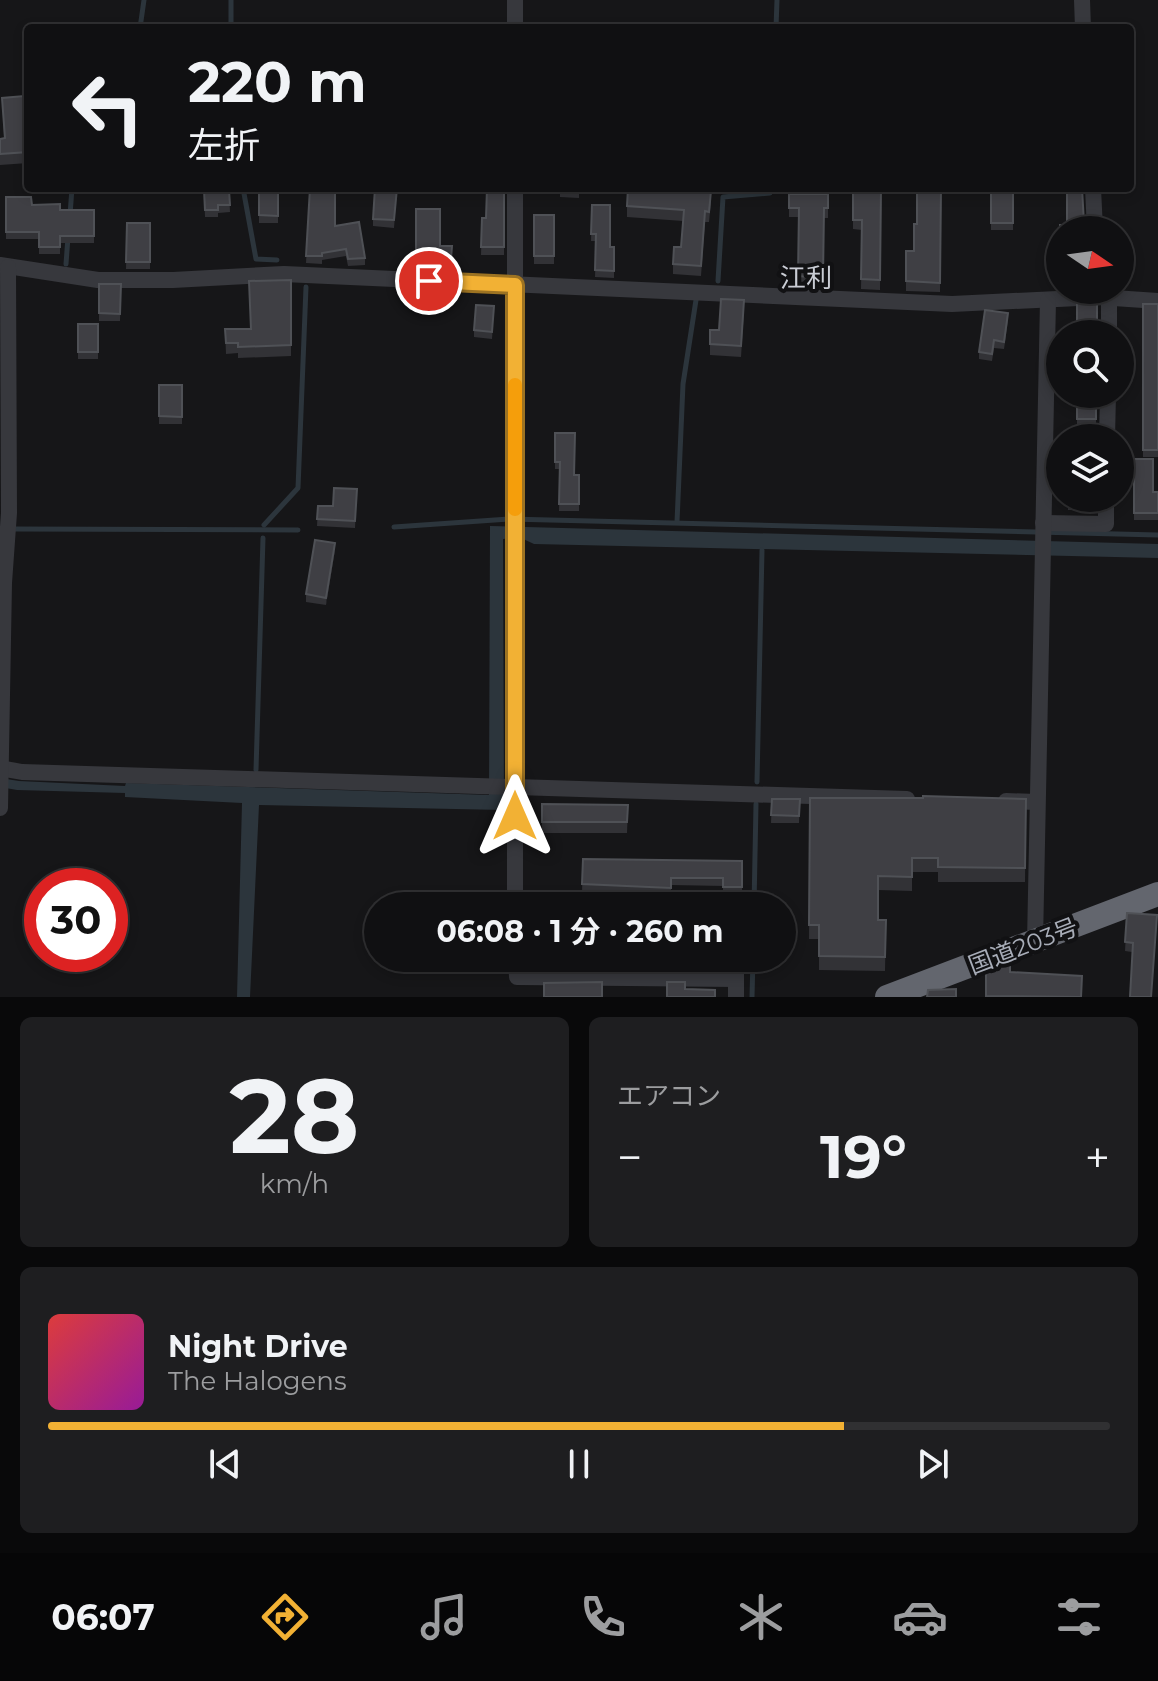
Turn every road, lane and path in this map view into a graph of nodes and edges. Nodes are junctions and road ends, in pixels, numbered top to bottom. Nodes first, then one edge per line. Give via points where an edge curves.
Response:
1 (515, 0) edge
2 (1082, 0) edge
3 (515, 24) edge
4 (1083, 24) edge
5 (515, 192) edge
6 (1093, 192) edge
7 (1094, 216) edge
8 (4, 266) edge
9 (515, 285) junction
10 (1134, 298) edge
11 (1046, 300) edge
12 (1158, 301) edge
13 (1048, 304) edge
14 (1106, 512) edge
15 (1043, 523) junction
16 (1, 768) edge
17 (515, 788) junction
18 (0, 793) edge
19 (926, 799) edge
20 (989, 801) edge
21 (1036, 802) junction
22 (0, 808) edge
23 (515, 892) edge
24 (1158, 894) edge
25 (1035, 942) junction
26 (517, 972) edge
27 (736, 972) edge
28 (736, 979) junction
29 (736, 997) edge
30 (887, 997) edge

1 - 3 street
2 - 4 street
5 - 9 street
6 - 7 street
8 - 9 street via 98,280 284,274
8 - 16 street via 9,513
9 - 11 street via 952,304
9 - 17 street
10 - 12 street
13 - 15 street
14 - 15 street via 1106,524
15 - 21 street
16 - 17 street
16 - 18 street
17 - 19 street
17 - 23 street
18 - 22 street
20 - 21 street
21 - 25 street
24 - 25 highway, 国道203号
25 - 30 highway, 国道203号
26 - 28 street via 517,977
27 - 28 street
28 - 29 street

